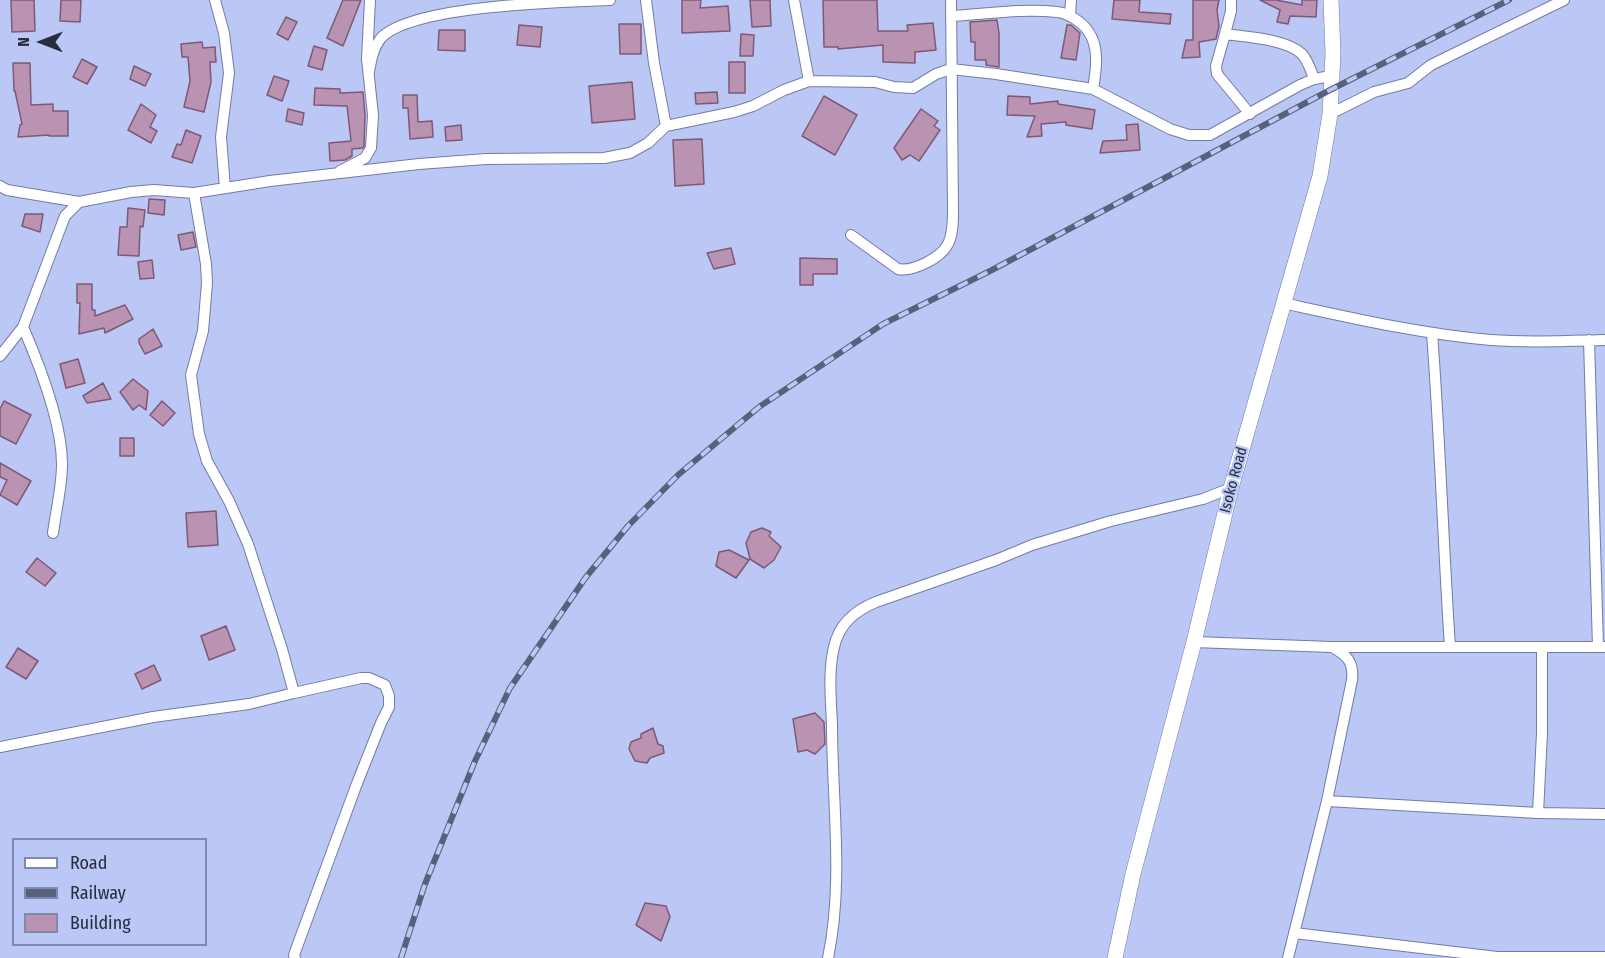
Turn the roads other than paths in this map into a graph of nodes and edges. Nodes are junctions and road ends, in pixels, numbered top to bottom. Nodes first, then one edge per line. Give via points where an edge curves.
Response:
1 (215, 0) edge
2 (370, 0) edge
3 (610, 0) edge
4 (646, 0) edge
5 (794, 0) edge
6 (951, 0) edge
7 (1071, 0) edge
8 (1231, 0) edge
9 (1331, 0) edge
10 (1564, 0) edge
11 (951, 16) junction
12 (1070, 16) junction
13 (1226, 34) junction
14 (951, 69) junction
15 (369, 72) junction
16 (1331, 76) junction
17 (1314, 79) junction
18 (808, 81) junction
19 (1093, 89) junction
20 (1250, 114) junction
21 (1330, 114) junction
22 (666, 126) junction
23 (334, 174) junction
24 (225, 188) junction
25 (2, 189) edge
26 (194, 193) junction
27 (79, 202) junction
28 (851, 236) dead end
29 (1283, 303) junction
30 (23, 327) junction
31 (1432, 333) junction
32 (1589, 340) junction
33 (1605, 340) edge
34 (0, 356) edge
35 (1231, 488) junction
36 (53, 533) dead end
37 (1194, 642) junction
38 (1332, 647) junction
39 (1450, 647) junction
40 (1542, 647) junction
41 (1602, 647) edge
42 (294, 693) junction
43 (0, 747) edge
44 (1327, 801) junction
45 (1538, 813) junction
46 (1605, 814) edge
47 (1294, 933) junction
48 (1605, 957) edge
49 (295, 958) edge
50 (828, 958) edge
51 (1115, 958) edge
52 (1288, 958) edge

1 - 24 street via 229,73 222,137
2 - 15 street
3 - 15 street via 544,3 428,17 387,33 373,52
4 - 22 street
5 - 18 street
6 - 11 street
7 - 12 street
8 - 13 street
9 - 16 street, Isoko Road
10 - 21 street via 1431,65 1408,83 1374,92
11 - 12 street via 1059,12
11 - 14 street
12 - 19 street via 1089,32 1094,46 1097,63
13 - 17 street via 1288,46 1303,56
13 - 20 street via 1217,75
14 - 18 street via 914,88 875,82
14 - 19 street
14 - 28 street via 953,210 949,244 907,271 898,269
15 - 23 street via 373,115 370,148 365,158
16 - 17 street
16 - 21 street, Isoko Road
17 - 20 street
18 - 22 street via 753,106
19 - 20 street via 1188,135 1210,135
21 - 29 street, Isoko Road via 1320,176
22 - 23 street via 643,147 604,158 486,159
23 - 24 street
24 - 26 street
25 - 27 street
26 - 27 street via 154,190
26 - 42 street via 207,283 203,331 191,375 199,434 207,461 248,544
27 - 30 street via 66,216
29 - 31 street
29 - 35 street, Isoko Road
30 - 34 street
30 - 36 street via 53,410 62,448
31 - 32 street via 1532,342
31 - 39 street
32 - 33 street
32 - 41 street
35 - 37 street, Isoko Road
35 - 50 street via 1032,545 876,602 851,615 834,646 831,680 836,864 834,927
37 - 38 street
37 - 51 street, Isoko Road
38 - 39 street
38 - 44 street via 1350,661 1353,669
39 - 40 street
40 - 41 street
40 - 45 street
42 - 43 street
42 - 49 street via 369,678 385,685 389,696 389,707 356,786
44 - 45 street
44 - 47 street
45 - 46 street
47 - 48 street via 1497,957
47 - 52 street

